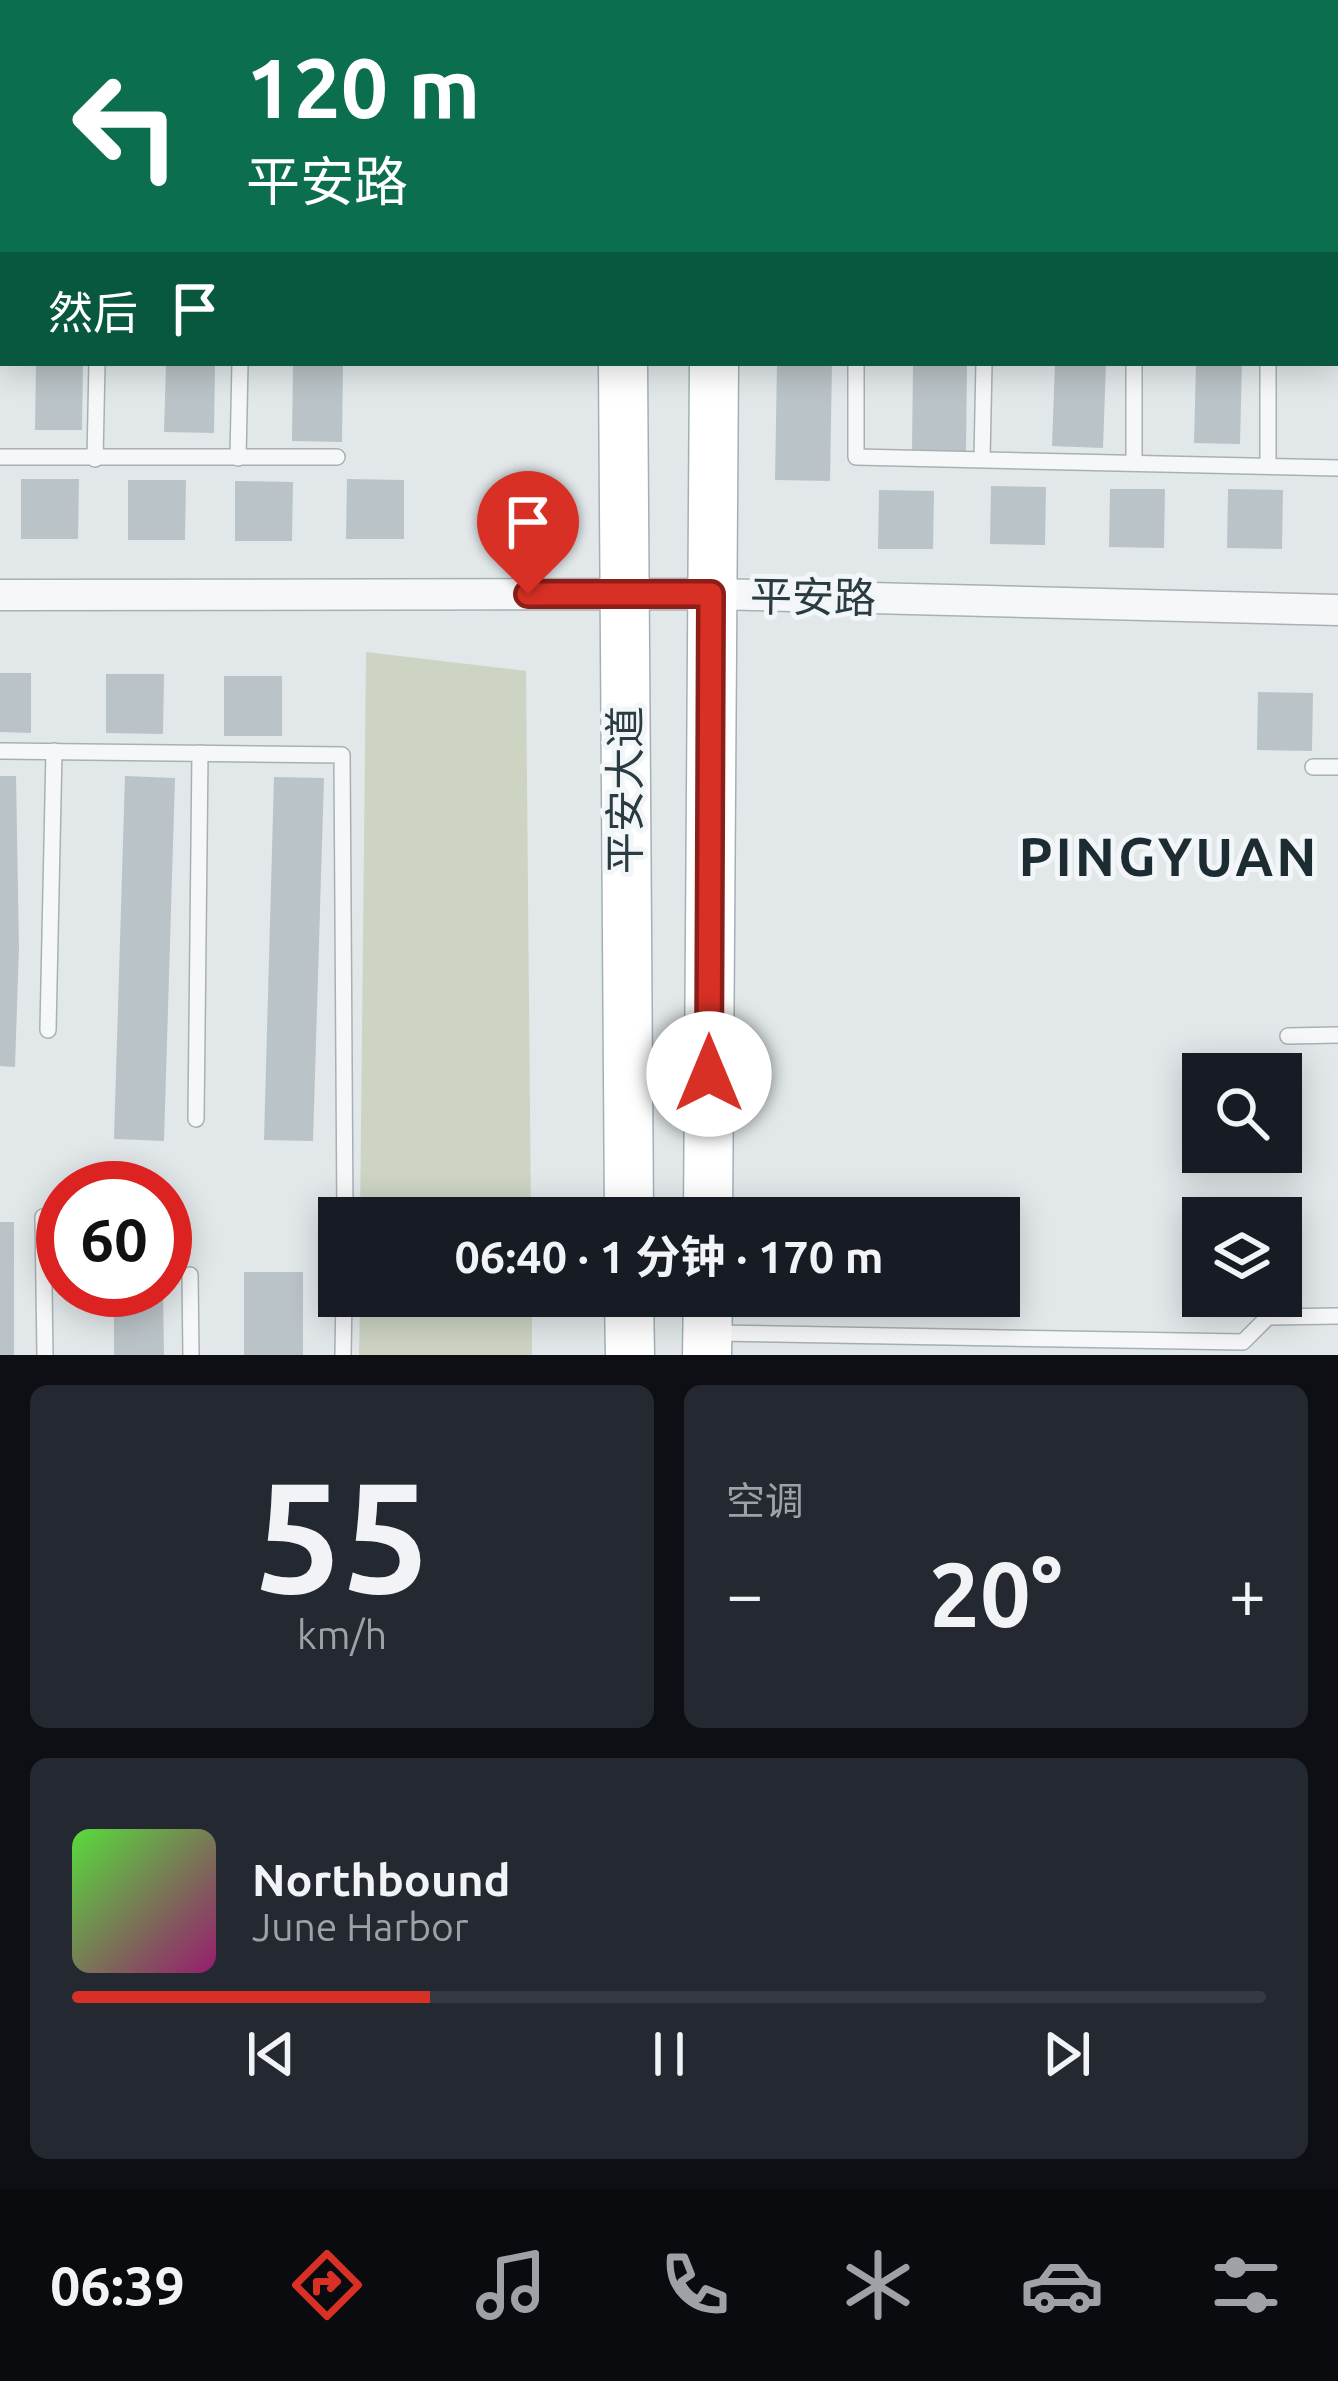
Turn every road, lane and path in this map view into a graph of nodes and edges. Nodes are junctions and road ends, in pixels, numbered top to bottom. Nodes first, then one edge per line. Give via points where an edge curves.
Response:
1 (97, 366) edge
2 (241, 366) edge
3 (623, 366) edge
4 (715, 366) edge
5 (856, 366) edge
6 (984, 366) edge
7 (1134, 366) edge
8 (1268, 366) edge
9 (0, 457) edge
10 (95, 458) junction
11 (238, 458) junction
12 (338, 458) dead end
13 (982, 459) junction
14 (1134, 463) junction
15 (1268, 466) junction
16 (1338, 468) edge
17 (624, 594) junction
18 (711, 594) junction
19 (0, 595) edge
20 (1338, 610) edge
21 (0, 751) edge
22 (54, 752) junction
23 (200, 753) junction
24 (1313, 767) dead end
25 (1338, 767) edge
26 (48, 1030) dead end
27 (1338, 1035) edge
28 (1288, 1036) dead end
29 (196, 1119) dead end
30 (345, 1197) edge
31 (629, 1197) edge
32 (708, 1197) edge
33 (1338, 1316) edge
34 (44, 1317) edge
35 (191, 1317) edge
36 (344, 1317) edge
37 (629, 1317) edge
38 (708, 1328) edge
39 (45, 1355) edge
40 (191, 1355) edge
41 (343, 1355) edge
42 (630, 1355) edge

1 - 10 lane
2 - 11 lane
3 - 17 main road, 平安大道
4 - 18 main road, 平安大道
5 - 13 lane via 856,457
6 - 13 lane
7 - 14 lane
8 - 15 lane
9 - 10 lane
10 - 11 lane
11 - 12 lane
13 - 14 lane
14 - 15 lane
15 - 16 lane
17 - 18 street, 平安路
17 - 19 street, 平安路
17 - 31 main road, 平安大道
18 - 20 street, 平安路
18 - 32 main road, 平安大道
21 - 22 lane
22 - 23 lane
22 - 26 lane
23 - 29 lane
23 - 30 lane via 342,754
24 - 25 lane
27 - 28 lane
33 - 38 lane via 1268,1317 1244,1342
34 - 39 lane
35 - 40 lane
36 - 41 lane
37 - 42 main road

